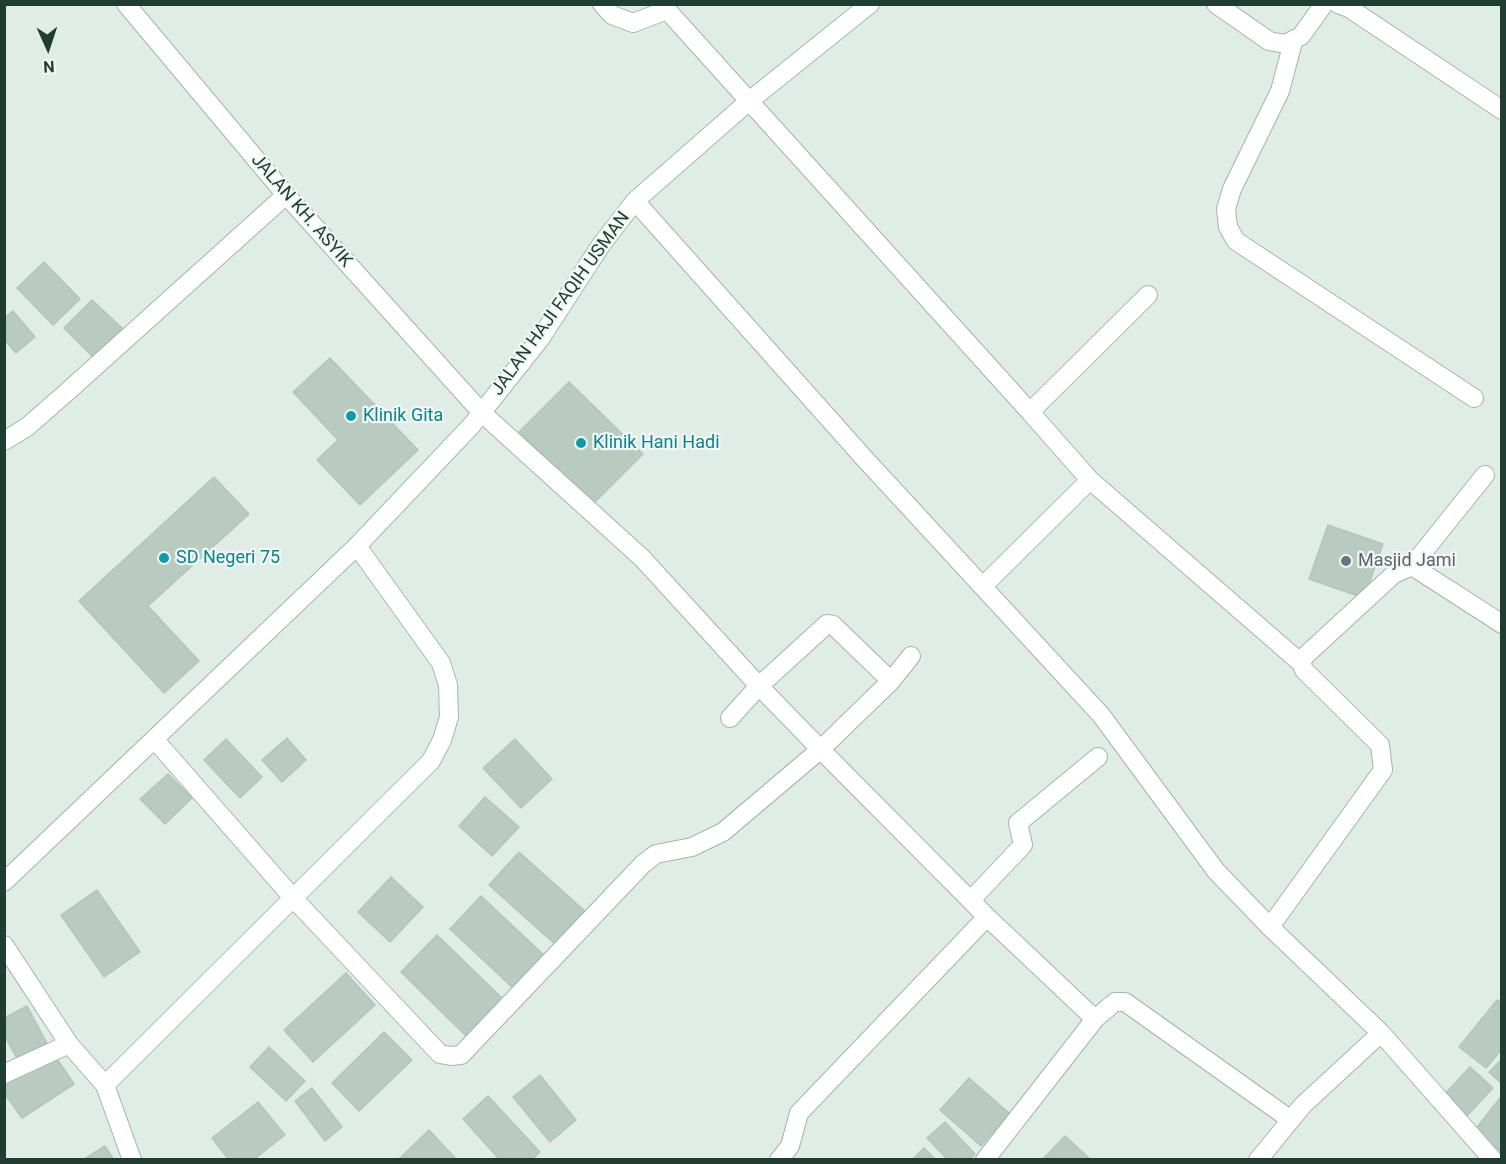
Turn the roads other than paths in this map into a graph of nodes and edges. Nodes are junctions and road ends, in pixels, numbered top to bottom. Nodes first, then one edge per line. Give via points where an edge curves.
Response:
1 (126, 4) edge
2 (602, 4) edge
3 (870, 4) edge
4 (1216, 4) edge
5 (1324, 4) edge
6 (1338, 4) edge
7 (1293, 42) junction
8 (747, 102) junction
9 (1502, 110) edge
10 (286, 195) junction
11 (633, 204) junction
12 (1148, 295) dead end
13 (1474, 398) dead end
14 (1030, 412) junction
15 (482, 413) junction
16 (4, 441) edge
17 (1485, 475) dead end
18 (1090, 480) junction
19 (357, 546) junction
20 (1412, 566) junction
21 (982, 586) junction
22 (1502, 624) edge
23 (911, 656) dead end
24 (1301, 663) junction
25 (891, 681) junction
26 (759, 686) junction
27 (730, 718) dead end
28 (155, 740) junction
29 (821, 749) junction
30 (1098, 757) dead end
31 (4, 882) edge
32 (294, 899) junction
33 (971, 900) junction
34 (987, 917) junction
35 (1270, 927) junction
36 (4, 945) edge
37 (1095, 1019) junction
38 (1379, 1035) junction
39 (69, 1044) junction
40 (4, 1074) edge
41 (105, 1085) junction
42 (1291, 1120) junction
43 (985, 1159) edge
44 (132, 1160) edge
45 (780, 1160) edge
46 (1258, 1160) edge
47 (1493, 1160) edge

1 - 10 street, JALAN KH. ASYIK
2 - 8 street via 612,15 633,23 667,10
3 - 8 street, JALAN HAJI FAQIH USMAN
4 - 7 street via 1269,41
5 - 7 street
6 - 9 street
7 - 13 street via 1280,91 1232,189 1226,209 1228,227 1236,241
8 - 11 street, JALAN HAJI FAQIH USMAN
8 - 14 street
10 - 15 street, JALAN KH. ASYIK
10 - 16 street via 51,406
11 - 15 street, JALAN HAJI FAQIH USMAN via 601,245 540,339
11 - 21 street
12 - 14 street
14 - 18 street
15 - 19 street, JALAN HAJI FAQIH USMAN
15 - 26 street, JALAN KH. ASYIK via 642,558
17 - 20 street
18 - 21 street
18 - 24 street
19 - 28 street, JALAN HAJI FAQIH USMAN
19 - 32 street via 441,663 448,685 449,717 431,761
20 - 22 street
20 - 24 street via 1394,574
21 - 35 street via 1101,715 1216,871
23 - 25 street
24 - 35 street via 1380,745 1383,770
25 - 26 street via 827,624
25 - 29 street
26 - 27 street
26 - 29 street, JALAN KH. ASYIK
28 - 31 street, JALAN HAJI FAQIH USMAN
28 - 32 street
29 - 32 street via 723,832 692,847 656,854 643,864 461,1055 440,1054
29 - 33 street, JALAN KH. ASYIK
30 - 33 street via 1018,823 1023,845
32 - 41 street
33 - 34 street, JALAN KH. ASYIK
34 - 37 street, JALAN KH. ASYIK
34 - 45 street via 799,1113 790,1146
35 - 38 street
36 - 39 street
37 - 42 street via 1115,1002 1125,1002
37 - 43 street
38 - 42 street
38 - 47 street
39 - 40 street
39 - 41 street
41 - 44 street
42 - 46 street

